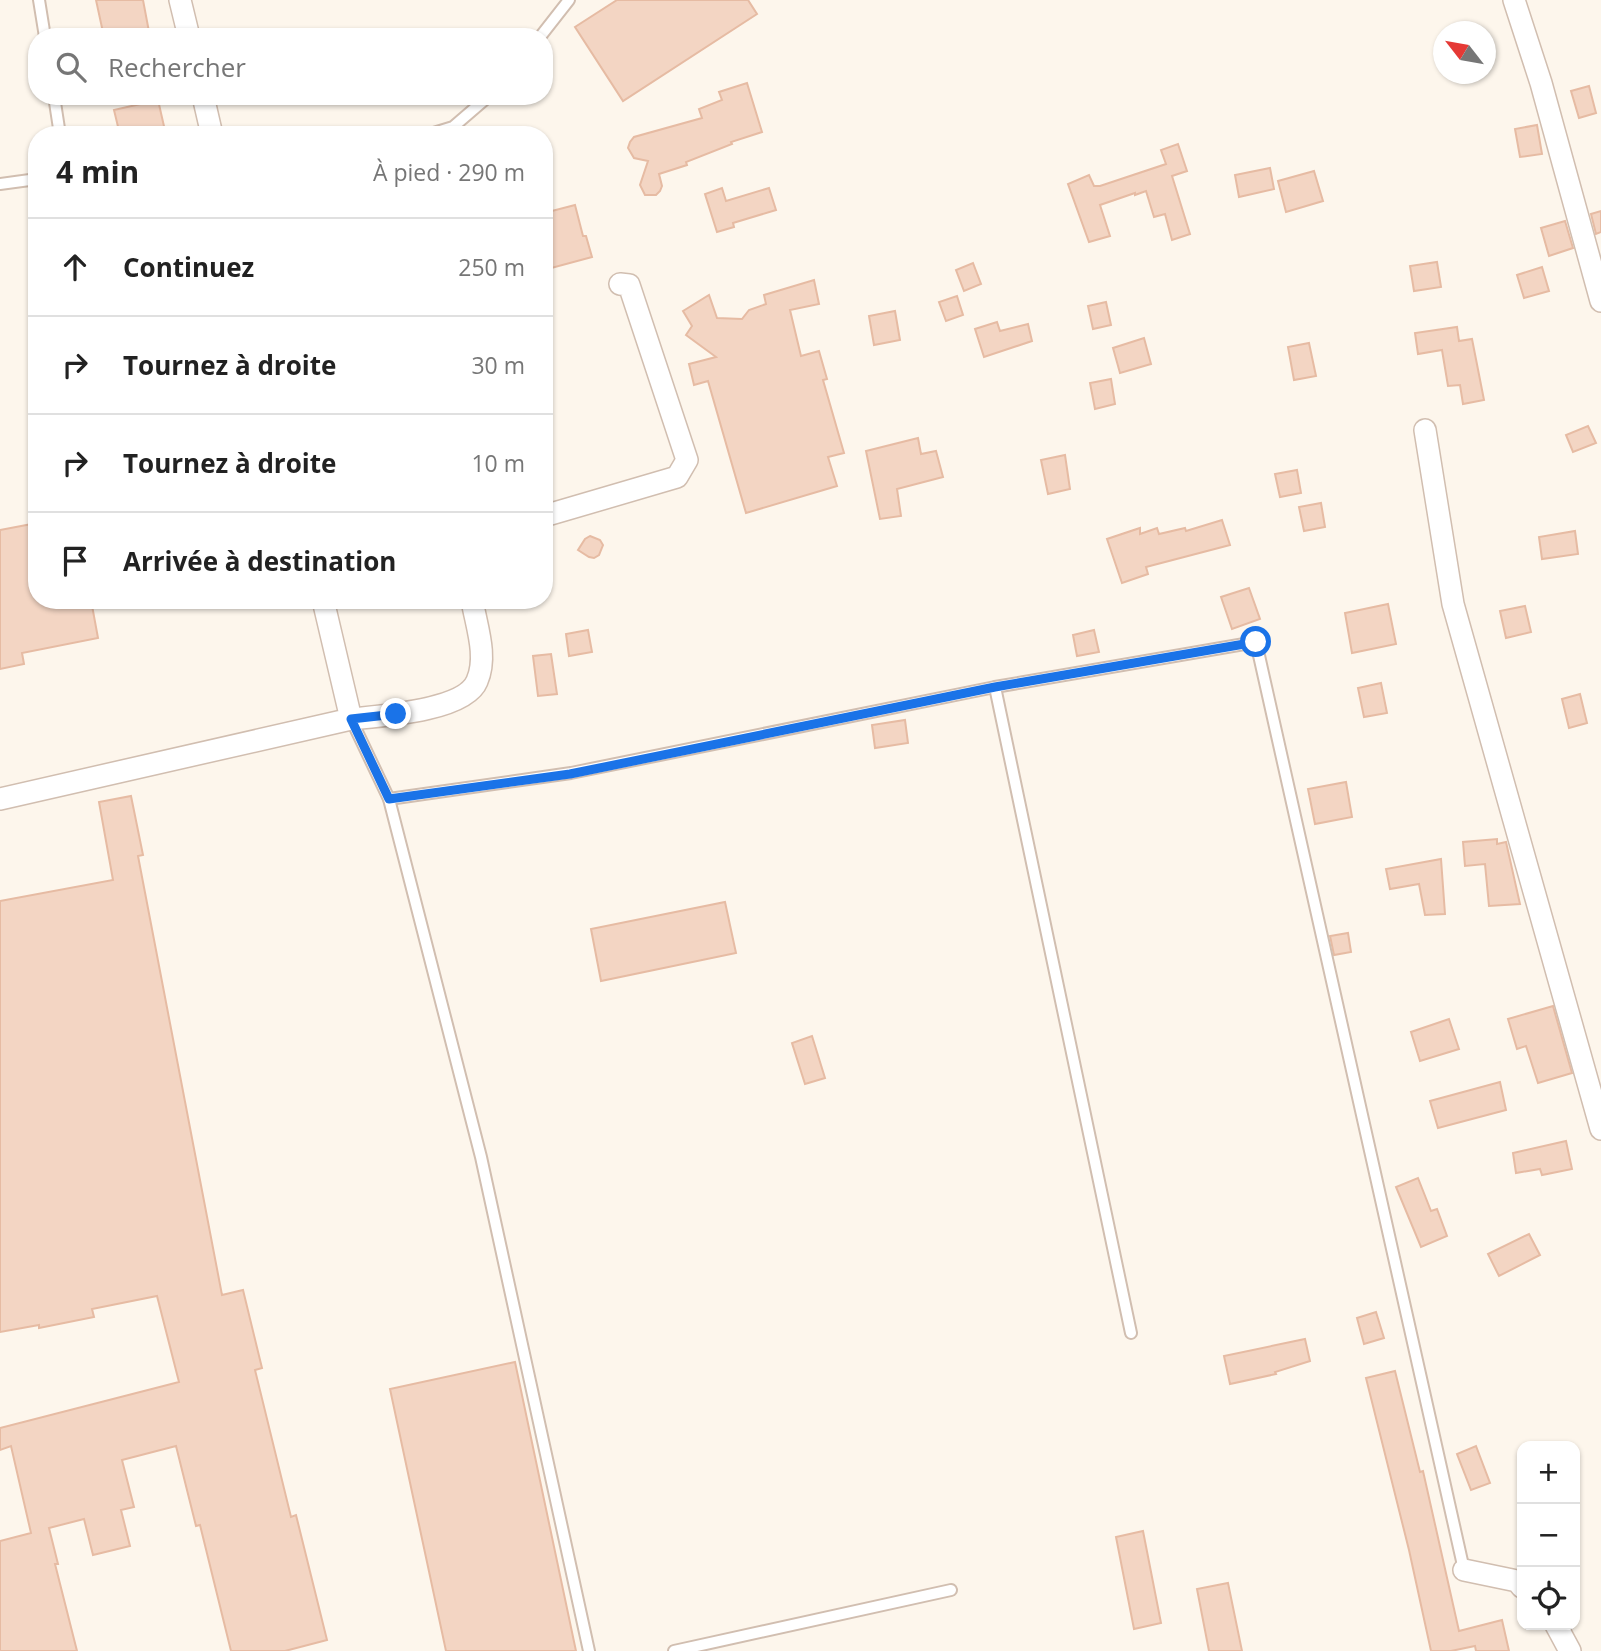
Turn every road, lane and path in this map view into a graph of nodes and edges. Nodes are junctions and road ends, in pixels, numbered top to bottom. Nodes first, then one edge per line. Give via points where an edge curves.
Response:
1 (40, 0) edge
2 (180, 0) edge
3 (569, 0) edge
4 (1514, 0) edge
5 (44, 28) edge
6 (187, 28) edge
7 (547, 28) edge
8 (55, 105) edge
9 (205, 105) edge
10 (479, 105) edge
11 (59, 126) edge
12 (210, 126) edge
13 (454, 126) edge
14 (28, 180) edge
15 (0, 184) edge
16 (621, 284) dead end
17 (1601, 301) edge
18 (1425, 430) dead end
19 (553, 513) edge
20 (325, 609) edge
21 (474, 609) edge
22 (995, 687) junction
23 (351, 719) junction
24 (0, 799) edge
25 (389, 799) junction
26 (1601, 1129) edge
27 (1131, 1333) dead end
28 (1464, 1570) joint
29 (1517, 1581) edge
30 (951, 1590) dead end
31 (1559, 1630) edge
32 (589, 1651) edge
33 (674, 1651) edge
34 (1570, 1651) edge

1 - 5 lane
2 - 6 street
3 - 7 lane
4 - 17 street
8 - 11 lane
9 - 12 street
10 - 13 lane
14 - 15 lane
16 - 19 street via 629,285 687,460 677,477
18 - 26 street via 1453,604
20 - 23 street
21 - 23 street via 482,656 477,683 440,706
22 - 25 lane via 570,774
22 - 27 lane
22 - 28 lane via 1256,642
23 - 24 street
23 - 25 lane
25 - 32 lane via 481,1157
28 - 29 street
30 - 33 lane
31 - 34 street

